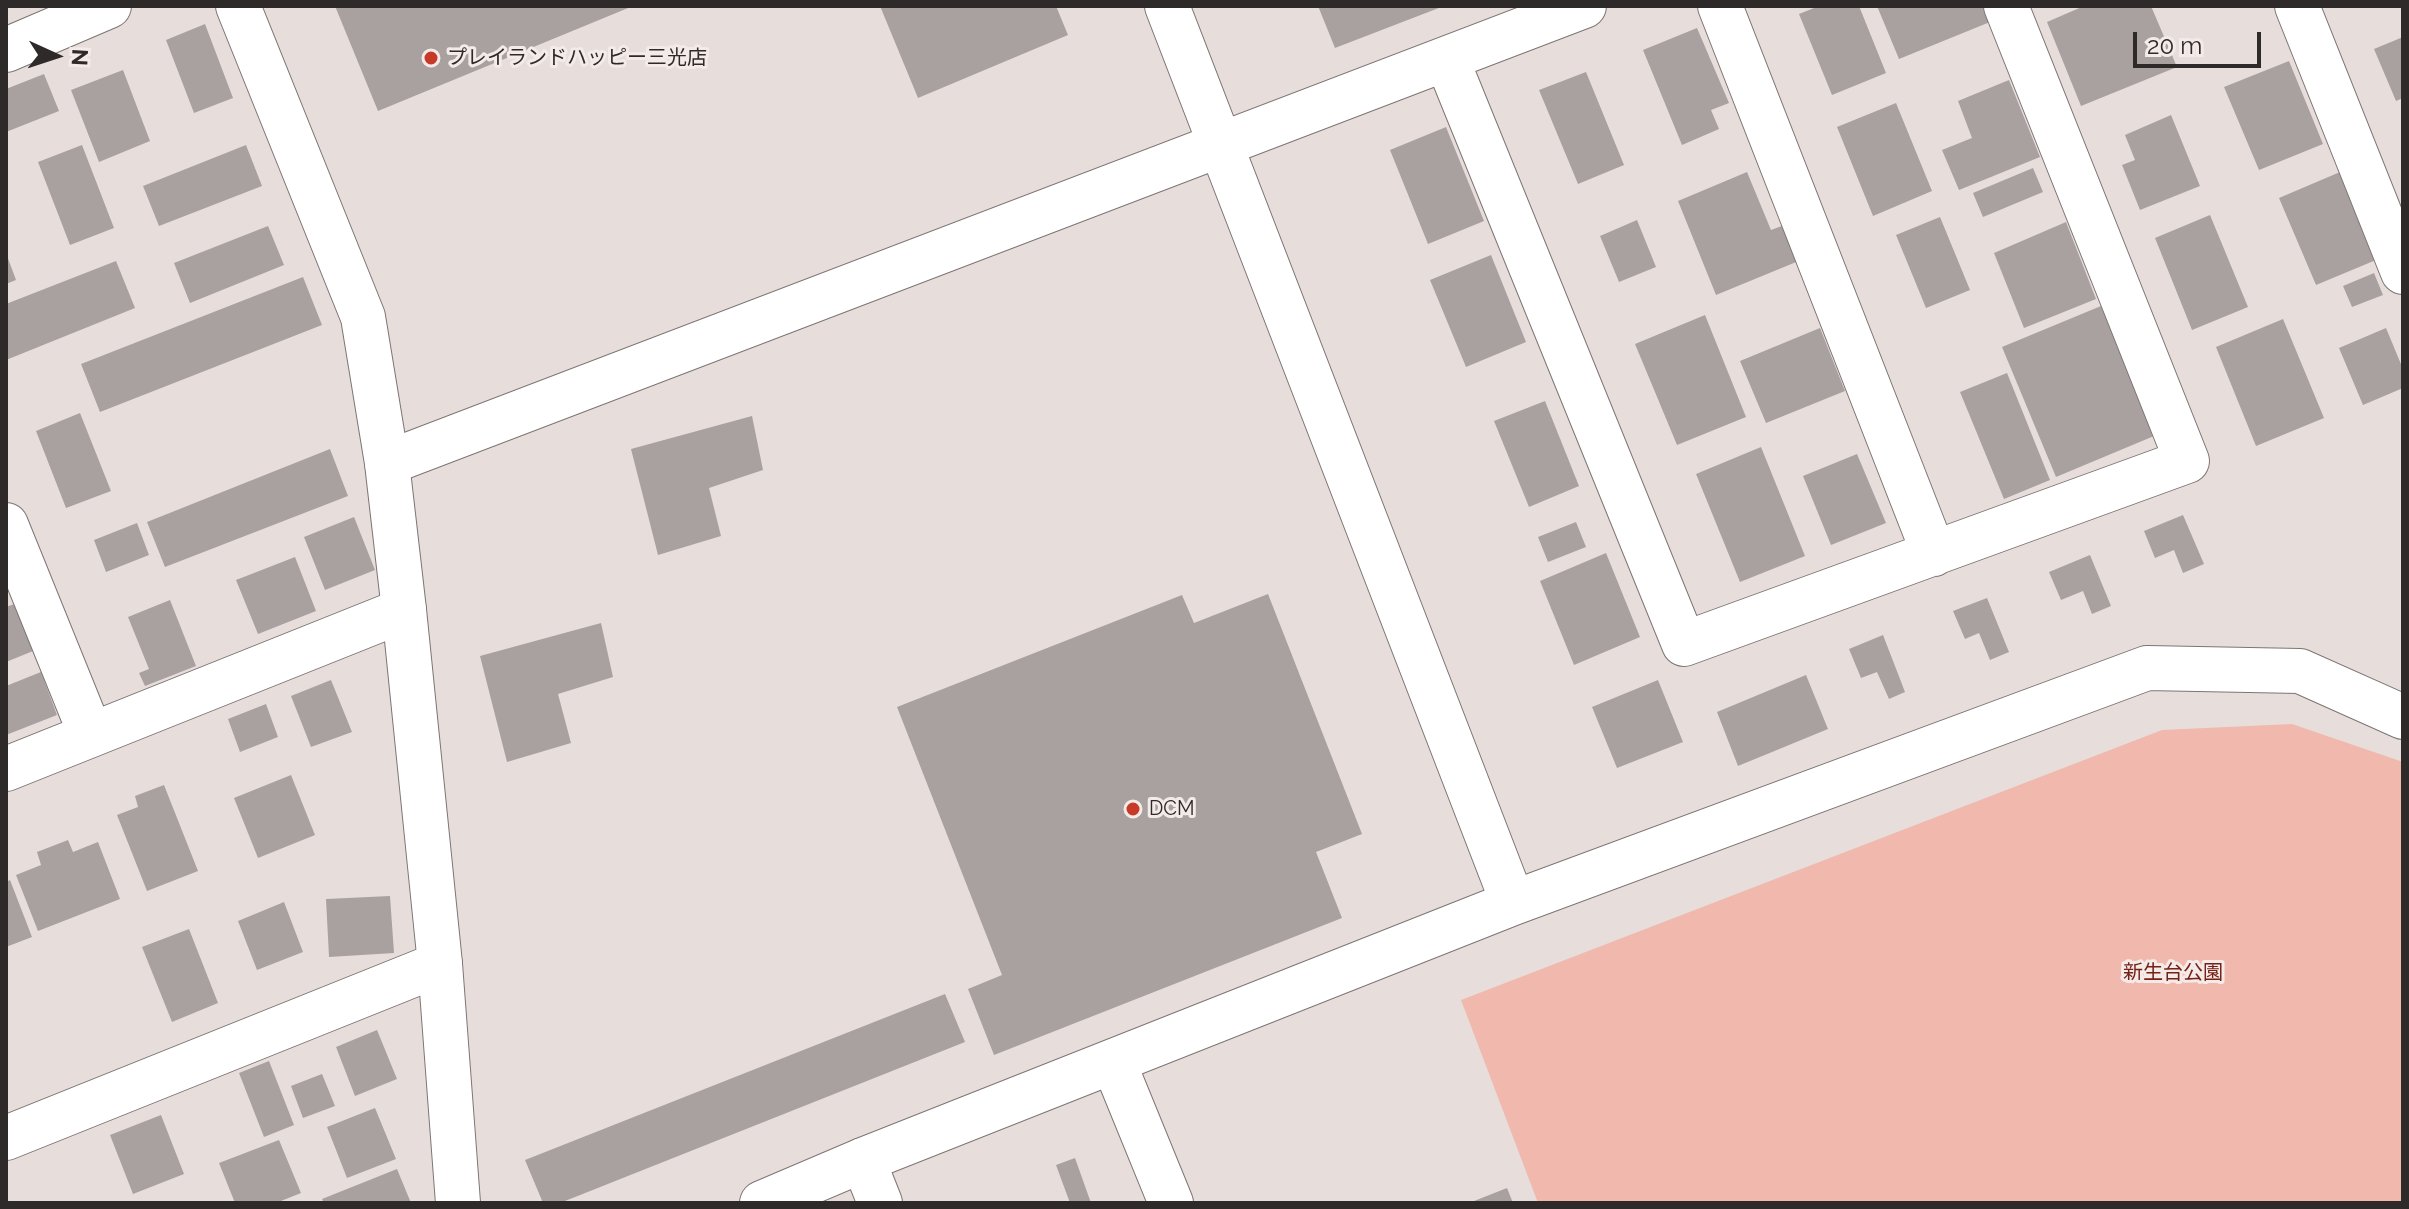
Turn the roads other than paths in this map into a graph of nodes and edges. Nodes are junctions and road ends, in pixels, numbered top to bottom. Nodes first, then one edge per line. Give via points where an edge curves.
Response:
1 (109, 6) edge
2 (238, 6) edge
3 (1167, 6) edge
4 (1584, 6) edge
5 (1720, 6) edge
6 (2006, 6) edge
7 (2297, 6) edge
8 (6, 50) edge
9 (1447, 60) junction
10 (1222, 144) junction
11 (2403, 272) edge
12 (387, 463) junction
13 (6, 525) edge
14 (1934, 554) junction
15 (404, 610) junction
16 (2403, 717) edge
17 (91, 735) junction
18 (6, 769) edge
19 (1513, 903) junction
20 (440, 964) junction
21 (1113, 1061) junction
22 (6, 1138) edge
23 (863, 1160) junction
24 (458, 1203) edge
25 (762, 1203) edge
26 (880, 1203) edge
27 (1171, 1203) edge

1 - 8 street
2 - 12 street via 363,317
3 - 10 street
4 - 9 street
5 - 14 street
6 - 14 street via 2187,461
7 - 11 street
9 - 10 street
9 - 14 street via 1684,644
10 - 12 street
10 - 19 street
12 - 15 street
13 - 17 street
15 - 17 street
15 - 20 street
16 - 19 street via 2300,671 2147,668
17 - 18 street
19 - 21 street
20 - 22 street
20 - 24 street
21 - 23 street
21 - 27 street
23 - 25 street
23 - 26 street

